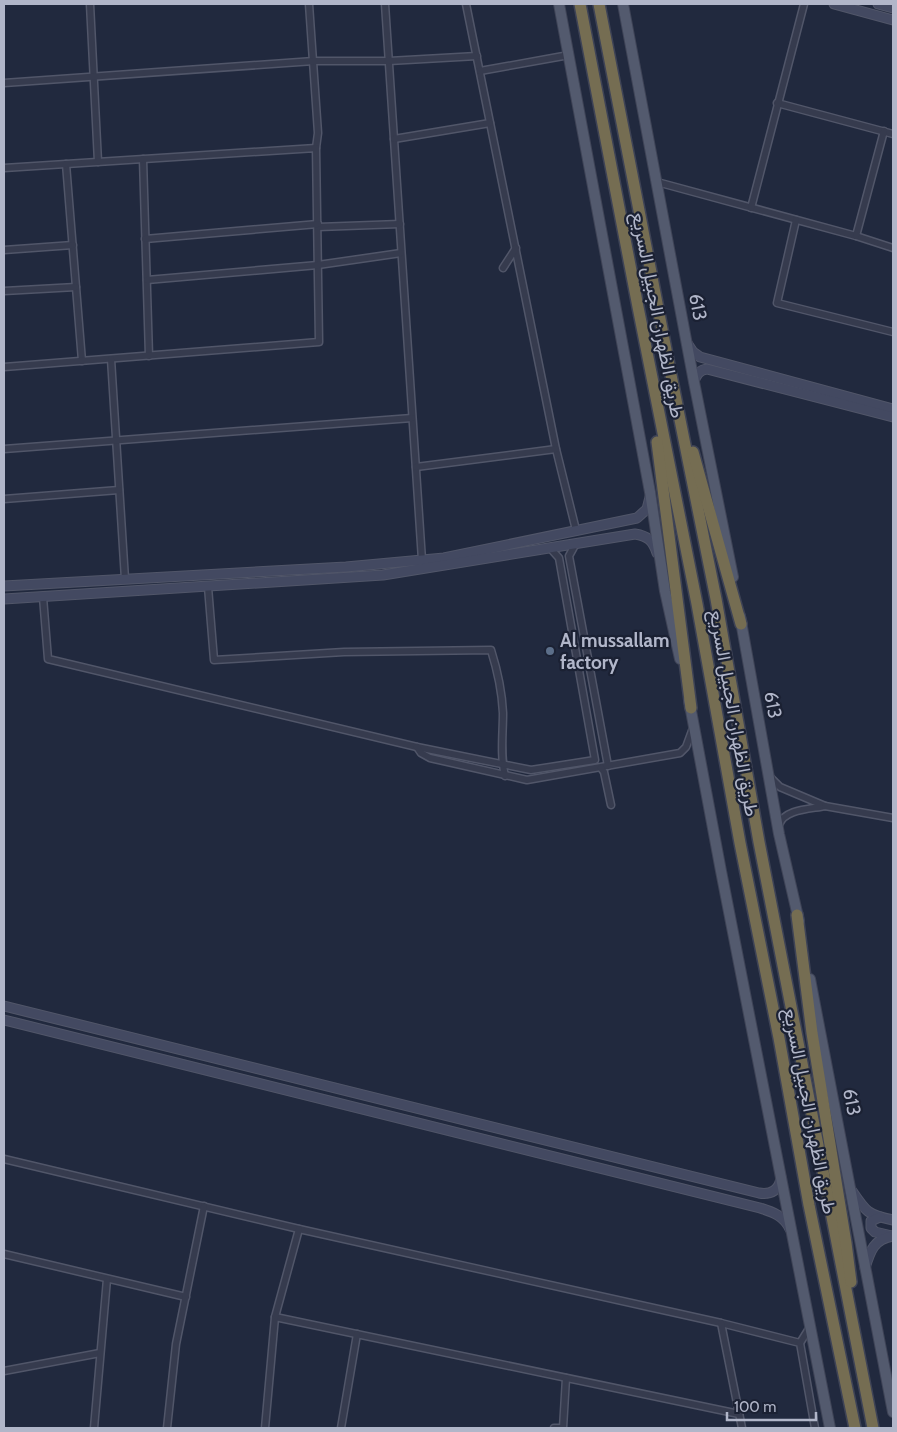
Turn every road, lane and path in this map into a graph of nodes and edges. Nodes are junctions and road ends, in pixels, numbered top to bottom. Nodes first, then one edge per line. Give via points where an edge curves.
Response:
1 (90, 4) edge
2 (309, 4) edge
3 (385, 4) edge
4 (466, 4) edge
5 (559, 4) edge
6 (580, 4) edge
7 (599, 4) edge
8 (607, 4) edge
9 (624, 4) edge
10 (804, 4) edge
11 (834, 4) edge
12 (878, 4) edge
13 (893, 8) edge
14 (893, 20) edge
15 (569, 55) junction
16 (476, 56) junction
17 (314, 61) junction
18 (389, 61) junction
19 (480, 71) junction
20 (93, 77) junction
21 (4, 83) edge
22 (617, 96) junction
23 (777, 103) junction
24 (490, 123) junction
25 (884, 131) junction
26 (893, 134) edge
27 (394, 139) junction
28 (316, 148) junction
29 (142, 159) junction
30 (98, 162) junction
31 (66, 164) junction
32 (4, 168) edge
33 (658, 182) junction
34 (751, 208) junction
35 (796, 220) junction
36 (400, 224) junction
37 (318, 225) junction
38 (856, 236) junction
39 (145, 239) junction
40 (73, 246) junction
41 (516, 248) junction
42 (893, 248) edge
43 (4, 250) edge
44 (402, 253) junction
45 (318, 265) junction
46 (503, 268) dead end
47 (146, 280) junction
48 (76, 287) junction
49 (4, 291) edge
50 (638, 307) junction
51 (893, 332) edge
52 (688, 343) junction
53 (149, 356) junction
54 (111, 359) junction
55 (668, 360) junction
56 (82, 361) junction
57 (4, 367) edge
58 (694, 382) junction
59 (893, 409) edge
60 (893, 417) edge
61 (412, 418) junction
62 (117, 441) junction
63 (4, 449) edge
64 (556, 449) junction
65 (416, 467) junction
66 (119, 490) junction
67 (650, 492) junction
68 (4, 499) edge
69 (576, 530) junction
70 (574, 545) junction
71 (551, 549) junction
72 (422, 560) junction
73 (661, 561) junction
74 (125, 579) junction
75 (4, 586) edge
76 (208, 587) junction
77 (43, 596) junction
78 (4, 599) edge
79 (568, 608) junction
80 (581, 620) junction
81 (741, 624) junction
82 (691, 708) junction
83 (693, 727) junction
84 (417, 747) junction
85 (595, 760) junction
86 (502, 764) junction
87 (602, 767) junction
88 (767, 771) junction
89 (505, 776) junction
90 (611, 805) dead end
91 (825, 806) junction
92 (893, 818) edge
93 (779, 834) junction
94 (798, 916) junction
95 (4, 1006) edge
96 (4, 1020) edge
97 (198, 1053) junction
98 (155, 1058) junction
99 (323, 1084) junction
100 (278, 1088) junction
101 (4, 1159) edge
102 (781, 1174) junction
103 (852, 1191) junction
104 (759, 1193) junction
105 (204, 1206) junction
106 (760, 1208) junction
107 (880, 1217) junction
108 (893, 1220) edge
109 (299, 1229) junction
110 (793, 1235) junction
111 (893, 1236) edge
112 (4, 1254) edge
113 (865, 1268) junction
114 (107, 1279) junction
115 (186, 1296) junction
116 (275, 1317) junction
117 (721, 1323) junction
118 (810, 1326) junction
119 (357, 1334) junction
120 (800, 1343) junction
121 (100, 1353) junction
122 (4, 1371) edge
123 (862, 1376) junction
124 (566, 1378) junction
125 (893, 1412) edge
126 (739, 1414) junction
127 (94, 1428) edge
128 (167, 1428) edge
129 (265, 1428) edge
130 (341, 1428) edge
131 (554, 1428) edge
132 (742, 1428) edge
133 (814, 1428) edge
134 (830, 1428) edge
135 (855, 1428) edge
136 (873, 1428) edge

1 - 20 street
2 - 17 street
3 - 18 street
4 - 16 street
5 - 15 main road
6 - 50 highway, طريق الظهران الجبيل السريع
7 - 22 highway, طريق الظهران الجبيل السريع / 613
8 - 22 highway
9 - 33 main road, 613
10 - 23 street
11 - 14 street
12 - 13 street
15 - 19 street
15 - 67 main road
16 - 18 street
16 - 19 street
17 - 18 street
17 - 20 street
17 - 28 street
18 - 27 street
19 - 24 street
20 - 21 street
20 - 30 street
22 - 55 highway, طريق الظهران الجبيل السريع / 613
23 - 25 street
23 - 34 street
24 - 27 street
24 - 41 street
25 - 26 street
25 - 38 street
27 - 36 street
28 - 29 street
28 - 37 street
29 - 30 street
29 - 39 street
30 - 31 street
31 - 32 street
31 - 40 street
33 - 34 street
33 - 52 main road, 613
34 - 35 street
35 - 38 street
35 - 51 street via 777,303
36 - 37 street
36 - 44 street
37 - 39 street
37 - 45 street
38 - 42 street
39 - 47 street
40 - 43 street
40 - 48 street
41 - 46 street
41 - 64 street
44 - 45 street
44 - 61 street
45 - 47 street
45 - 53 street via 320,342
47 - 53 street
48 - 49 street
48 - 56 street
50 - 82 highway via 665,492
50 - 135 highway, طريق الظهران الجبيل السريع
52 - 58 main road, 613
52 - 59 street via 700,357
53 - 54 street
54 - 56 street
54 - 62 street
55 - 81 highway
55 - 123 highway, طريق الظهران الجبيل السريع / 613
56 - 57 street
58 - 60 street via 698,372 707,369
58 - 81 main road, 613
61 - 62 street
61 - 65 street
62 - 63 street
62 - 66 street
64 - 65 street
64 - 69 street
65 - 72 street
66 - 68 street
66 - 74 street
67 - 69 street via 647,509 637,518
67 - 73 main road
69 - 72 street
70 - 71 street
70 - 73 street via 635,534 650,539
70 - 80 street via 569,556
71 - 76 street via 383,575
71 - 79 street via 559,558
72 - 74 street
73 - 82 main road
74 - 75 street
76 - 77 street
76 - 86 street via 214,660 344,652 491,650 502,710
77 - 78 street
77 - 84 street via 48,659
79 - 80 street
79 - 85 street
80 - 87 street
81 - 88 main road, 613
82 - 83 main road
83 - 87 street via 686,747 680,753
83 - 102 main road
84 - 86 street
84 - 89 street via 430,758
85 - 86 street via 531,770
85 - 87 street
86 - 89 street
87 - 89 street via 528,780
87 - 90 street
88 - 91 street via 780,787
88 - 93 main road, 613
91 - 92 street
91 - 93 street via 788,814 781,820
93 - 94 main road, 613
94 - 103 main road, 613
94 - 123 highway
95 - 97 street
96 - 98 street
97 - 98 street via 179,1055 152,1048 149,1053
97 - 99 street
98 - 100 street
99 - 100 street via 328,1089 324,1095
99 - 104 street
100 - 106 street
101 - 105 street
102 - 104 street via 781,1183 775,1191
102 - 110 main road
103 - 107 street via 866,1211
103 - 113 main road, 613
104 - 106 street via 769,1201
105 - 109 street
105 - 115 street
106 - 110 street via 781,1216
107 - 108 street
107 - 111 street via 872,1221 871,1228
109 - 116 street
109 - 117 street
110 - 118 main road
111 - 113 street via 875,1244
112 - 114 street
113 - 125 main road, 613
114 - 115 street
114 - 121 street
115 - 128 street via 176,1344
116 - 119 street
116 - 129 street
117 - 120 street
117 - 126 street
118 - 120 street
118 - 134 main road
119 - 124 street
119 - 130 street
120 - 133 street
121 - 122 street
121 - 127 street
123 - 136 highway, طريق الظهران الجبيل السريع / 613
124 - 126 street
124 - 131 street via 563,1428
126 - 132 street

